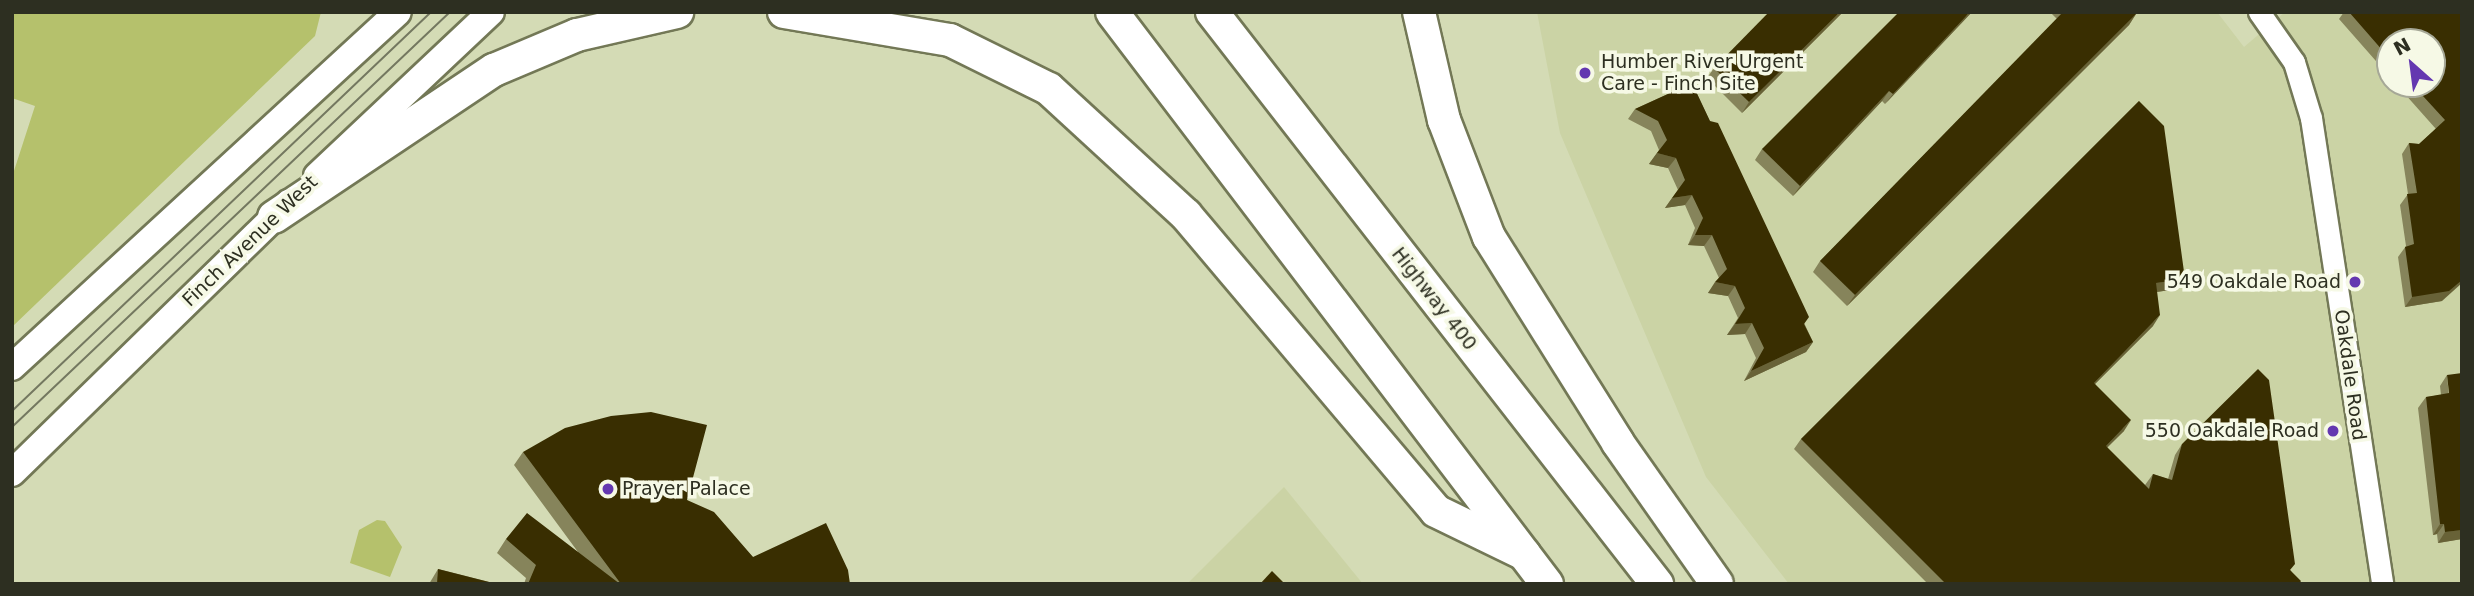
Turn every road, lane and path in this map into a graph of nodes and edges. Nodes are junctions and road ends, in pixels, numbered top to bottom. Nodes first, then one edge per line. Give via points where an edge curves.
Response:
1 (398, 12) edge
2 (491, 12) edge
3 (677, 12) edge
4 (784, 12) edge
5 (1112, 12) edge
6 (1212, 12) edge
7 (1419, 12) edge
8 (2259, 12) edge
9 (274, 217) junction
10 (12, 367) edge
11 (12, 473) edge
12 (1524, 554) junction
13 (1547, 584) edge
14 (1657, 584) edge
15 (1717, 584) edge
16 (2382, 584) edge

1 - 10 main road
2 - 9 main road, Finch Avenue West
3 - 9 highway via 577,35 494,70
4 - 12 highway via 950,40 1049,89 1186,215 1436,511
5 - 12 highway
6 - 14 highway, Highway 400
7 - 15 highway via 1444,120 1489,237 1618,443
8 - 16 street, Oakdale Road via 2294,62 2311,118
9 - 11 main road, Finch Avenue West
12 - 13 highway

